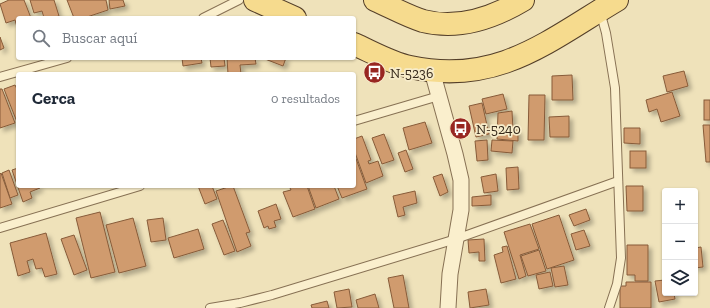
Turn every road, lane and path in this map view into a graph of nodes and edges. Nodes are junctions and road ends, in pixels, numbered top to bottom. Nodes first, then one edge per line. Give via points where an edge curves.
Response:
1 (239, 0) edge
2 (255, 0) edge
3 (375, 0) edge
4 (523, 0) edge
5 (604, 3) edge
6 (208, 16) edge
7 (291, 16) edge
8 (356, 45) edge
9 (60, 60) edge
10 (432, 71) junction
11 (0, 76) edge
12 (439, 96) junction
13 (356, 120) edge
14 (618, 181) junction
15 (133, 188) edge
16 (0, 228) edge
17 (456, 239) junction
18 (210, 308) edge
19 (448, 308) edge
20 (609, 308) edge

1 - 6 lane
2 - 7 main road
3 - 4 main road via 424,21 446,24 468,23 493,16
5 - 10 main road via 554,39 504,63 481,70
5 - 14 lane via 615,88
8 - 10 main road via 409,67
9 - 11 lane
10 - 12 street
12 - 13 lane
12 - 17 street via 461,180 461,210
14 - 17 lane
14 - 20 lane via 621,258 617,284
15 - 16 lane
17 - 18 lane via 272,295
17 - 19 street

